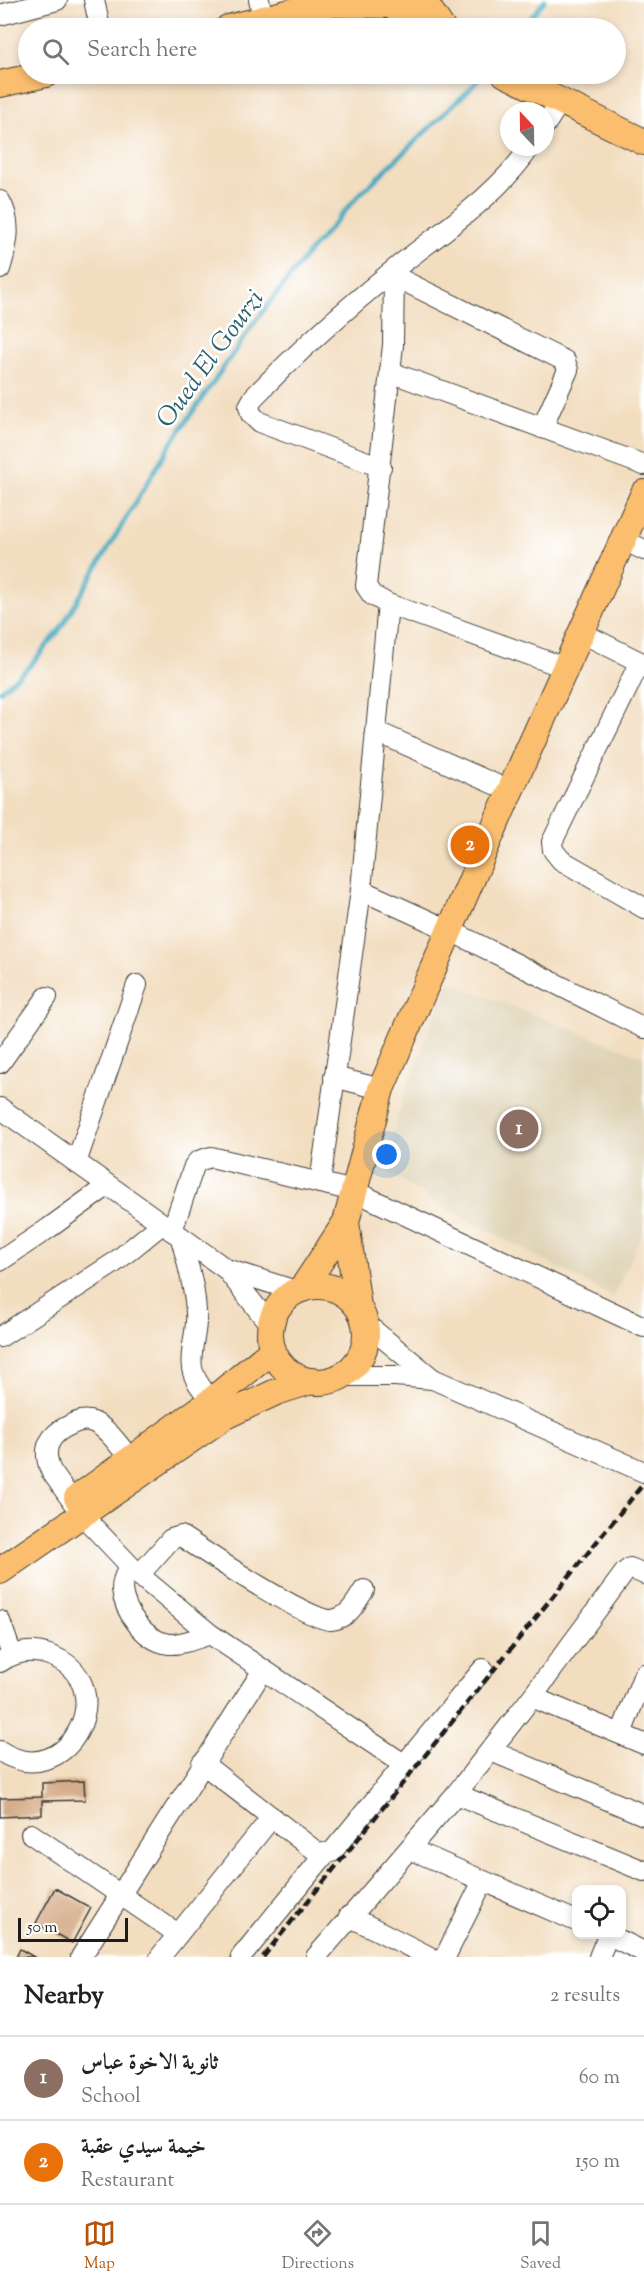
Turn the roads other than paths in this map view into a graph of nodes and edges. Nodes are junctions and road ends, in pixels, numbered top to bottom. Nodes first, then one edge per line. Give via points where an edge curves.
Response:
1 (57, 0) edge
2 (94, 0) edge
3 (423, 0) edge
4 (333, 2) edge
5 (398, 4) edge
6 (261, 10) edge
7 (0, 15) edge
8 (98, 18) edge
9 (246, 18) edge
10 (410, 18) edge
11 (435, 18) edge
12 (18, 80) edge
13 (0, 84) edge
14 (527, 84) edge
15 (561, 100) junction
16 (554, 110) edge
17 (644, 142) edge
18 (523, 156) edge
19 (0, 201) edge
20 (0, 269) edge
21 (392, 275) junction
22 (390, 372) junction
23 (542, 428) junction
24 (644, 465) edge
25 (381, 466) junction
26 (644, 493) edge
27 (634, 545) edge
28 (388, 604) junction
29 (582, 633) junction
30 (642, 663) edge
31 (566, 668) junction
32 (375, 731) junction
33 (510, 791) junction
34 (361, 890) junction
35 (644, 908) edge
36 (449, 930) junction
37 (137, 985) dead end
38 (46, 997) dead end
39 (644, 1028) edge
40 (0, 1063) edge
41 (334, 1077) junction
42 (381, 1089) junction
43 (3, 1115) edge
44 (76, 1163) junction
45 (320, 1183) junction
46 (107, 1186) junction
47 (354, 1191) junction
48 (346, 1222) junction
49 (172, 1231) junction
50 (0, 1261) edge
51 (226, 1269) junction
52 (299, 1290) junction
53 (362, 1315) junction
54 (644, 1327) edge
55 (0, 1337) edge
56 (272, 1338) junction
57 (341, 1376) junction
58 (433, 1379) junction
59 (311, 1382) junction
60 (211, 1401) junction
61 (130, 1458) junction
62 (644, 1472) edge
63 (77, 1508) junction
64 (0, 1553) edge
65 (0, 1571) edge
66 (134, 1571) junction
67 (644, 1574) edge
68 (364, 1590) dead end
69 (0, 1621) edge
70 (210, 1634) junction
71 (6, 1659) edge
72 (483, 1669) dead end
73 (263, 1670) junction
74 (644, 1674) edge
75 (532, 1697) junction
76 (621, 1734) junction
77 (644, 1744) edge
78 (0, 1751) edge
79 (491, 1751) junction
80 (202, 1763) junction
81 (405, 1765) junction
82 (456, 1794) junction
83 (644, 1815) edge
84 (272, 1817) junction
85 (31, 1834) dead end
86 (410, 1849) junction
87 (325, 1854) junction
88 (644, 1870) edge
89 (483, 1881) junction
90 (119, 1896) junction
91 (349, 1916) junction
92 (572, 1919) edge
93 (178, 1934) junction
94 (606, 1939) edge
95 (616, 1939) edge
96 (644, 1952) edge
97 (86, 1955) edge
98 (160, 1957) edge
99 (241, 1957) edge
100 (316, 1957) edge
101 (430, 1957) edge
102 (446, 1957) edge
103 (598, 1957) edge

1 - 7 street
2 - 8 street
3 - 11 main road
4 - 5 main road
4 - 6 main road
5 - 10 main road
6 - 9 main road
12 - 13 main road
14 - 15 main road
15 - 16 street
15 - 17 main road
18 - 21 street via 506,177
19 - 20 street via 8,222 8,244
21 - 22 street
21 - 23 street via 565,361 568,370
21 - 25 street via 303,347 249,406 259,422
22 - 23 street
22 - 25 street
23 - 24 street
25 - 28 street via 366,586 372,595
26 - 27 main road
27 - 29 main road
28 - 31 street
28 - 32 street
29 - 30 street
29 - 31 main road
30 - 35 street via 552,842 561,860
31 - 33 main road
32 - 33 street
32 - 34 street
33 - 36 main road
34 - 36 street
34 - 41 street
36 - 39 street
36 - 42 main road
37 - 44 street
38 - 40 street
41 - 42 street
41 - 45 street
42 - 47 main road
43 - 44 street
44 - 46 street
45 - 47 street
45 - 49 street via 204,1158 195,1166
46 - 49 street
46 - 50 street
47 - 48 main road
47 - 54 street
48 - 52 main road
48 - 53 main road
49 - 51 street
49 - 55 street via 114,1263
49 - 60 street via 196,1314 192,1370
51 - 52 street
51 - 56 street
52 - 53 main road via 314,1286 339,1290
52 - 56 main road via 284,1300 276,1312
53 - 57 main road via 365,1345 357,1363
53 - 58 street
56 - 59 main road via 282,1365
56 - 60 main road
57 - 58 street
57 - 59 main road
58 - 62 street
59 - 63 main road via 276,1392 225,1416
60 - 61 main road
61 - 63 main road
61 - 63 street via 94,1422 79,1420 56,1431 48,1444 48,1462
63 - 64 main road
63 - 65 main road
63 - 66 street
66 - 68 street via 171,1539 181,1536 276,1596 323,1620 349,1614
66 - 70 street
66 - 70 street via 123,1580 124,1599 135,1623 144,1632 170,1644
67 - 75 street via 630,1568 625,1572
69 - 71 street
70 - 73 street
71 - 78 street via 35,1652 57,1658 80,1682 86,1704 82,1726 70,1745 51,1757 28,1761
72 - 81 street
73 - 80 street
73 - 81 street
74 - 76 street
75 - 76 street
75 - 79 street
76 - 77 street
79 - 82 street
79 - 83 street
80 - 84 street
80 - 90 street
81 - 87 street via 332,1852
82 - 86 street
82 - 88 street
84 - 87 street via 319,1854
84 - 93 street
85 - 90 street
86 - 89 street
86 - 91 street
87 - 99 street
89 - 92 street
89 - 102 street
90 - 93 street
90 - 97 street
91 - 100 street
91 - 101 street
93 - 98 street
94 - 103 street
95 - 96 street

